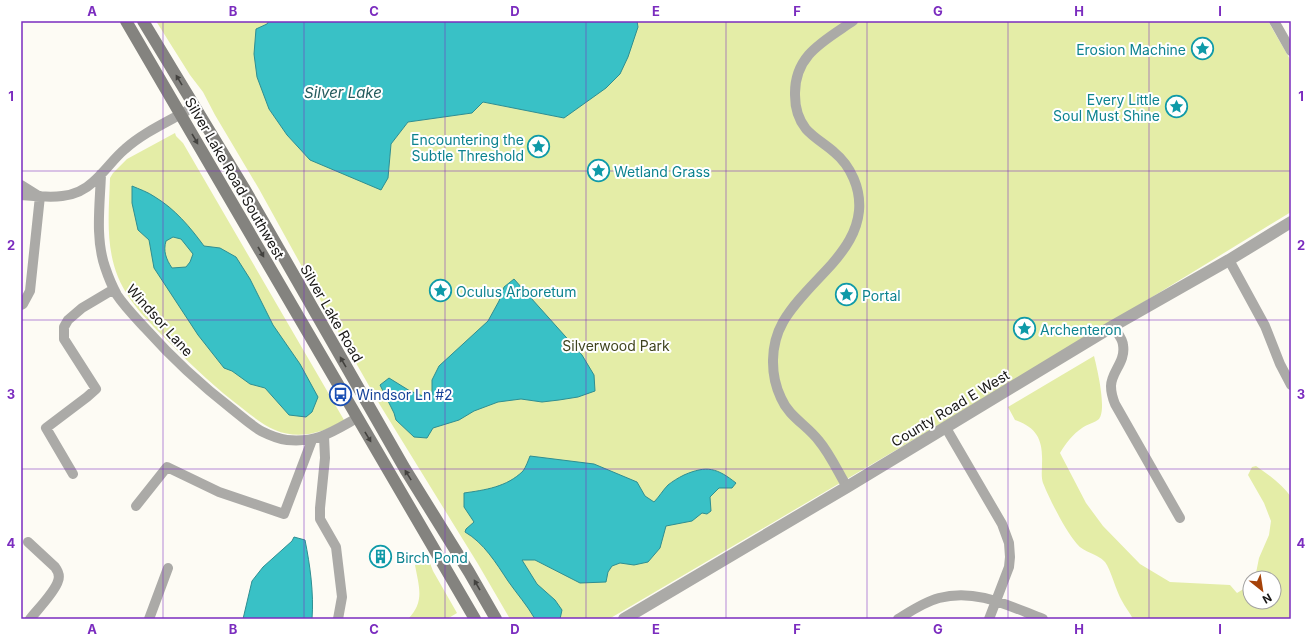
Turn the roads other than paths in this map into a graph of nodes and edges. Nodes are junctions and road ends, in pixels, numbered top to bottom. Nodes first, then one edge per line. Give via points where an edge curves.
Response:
1 (126, 21) edge
2 (143, 21) edge
3 (853, 21) edge
4 (1274, 21) edge
5 (1291, 51) edge
6 (195, 106) junction
7 (181, 115) junction
8 (101, 174) junction
9 (21, 185) edge
10 (21, 195) edge
11 (40, 196) junction
12 (1291, 222) edge
13 (1229, 260) junction
14 (114, 289) junction
15 (21, 305) edge
16 (1113, 326) junction
17 (1291, 385) edge
18 (358, 418) junction
19 (946, 428) junction
20 (324, 436) junction
21 (312, 440) junction
22 (73, 474) dead end
23 (847, 488) junction
24 (136, 506) dead end
25 (1180, 518) dead end
26 (28, 542) dead end
27 (168, 568) dead end
28 (997, 601) junction
29 (30, 619) edge
30 (149, 619) edge
31 (338, 619) edge
32 (476, 619) edge
33 (496, 619) edge
34 (624, 619) edge
35 (898, 619) edge
36 (989, 619) edge
37 (1042, 619) edge

1 - 7 main road, Silver Lake Road Southwest
6 -> 2 main road, Silver Lake Road
3 - 23 street via 806,56 794,88 797,112 802,123 813,136 843,160 848,168 859,199 857,222 840,254 783,322 774,345 773,360 774,376 782,400 796,419 819,440
4 - 5 street
6 - 7 street
33 -> 6 main road, Silver Lake Road via 405,469
7 - 8 street via 125,148
7 -> 18 main road, Silver Lake Road Southwest
8 - 11 street via 89,186 74,194 62,197
8 - 14 street, Windsor Lane via 101,249 104,266
9 - 11 street
10 - 11 street
11 - 15 street via 30,291
12 - 13 street, County Road E West
13 - 16 street, County Road E West
13 - 17 street via 1265,326
14 - 21 street, Windsor Lane via 127,309 162,347 204,386 254,426 281,438
14 - 22 street via 82,308 64,327 64,339 96,389 46,428
16 - 19 street, County Road E West
16 - 25 street via 1124,344 1123,357 1111,385 1115,404
18 - 20 street, Windsor Lane
18 -> 32 main road, Silver Lake Road Southwest
19 - 23 street, County Road E West
19 - 28 street via 1006,533 1010,550 1009,567
20 - 21 street, Windsor Lane
20 - 31 street via 325,458 320,519 336,548 342,597
21 - 24 street via 284,514 219,492 167,467
23 - 34 street, County Road E West
26 - 29 street via 55,567 59,576 56,587
27 - 30 street
28 - 35 street via 972,595 952,595 926,603
28 - 36 street
28 - 37 street

